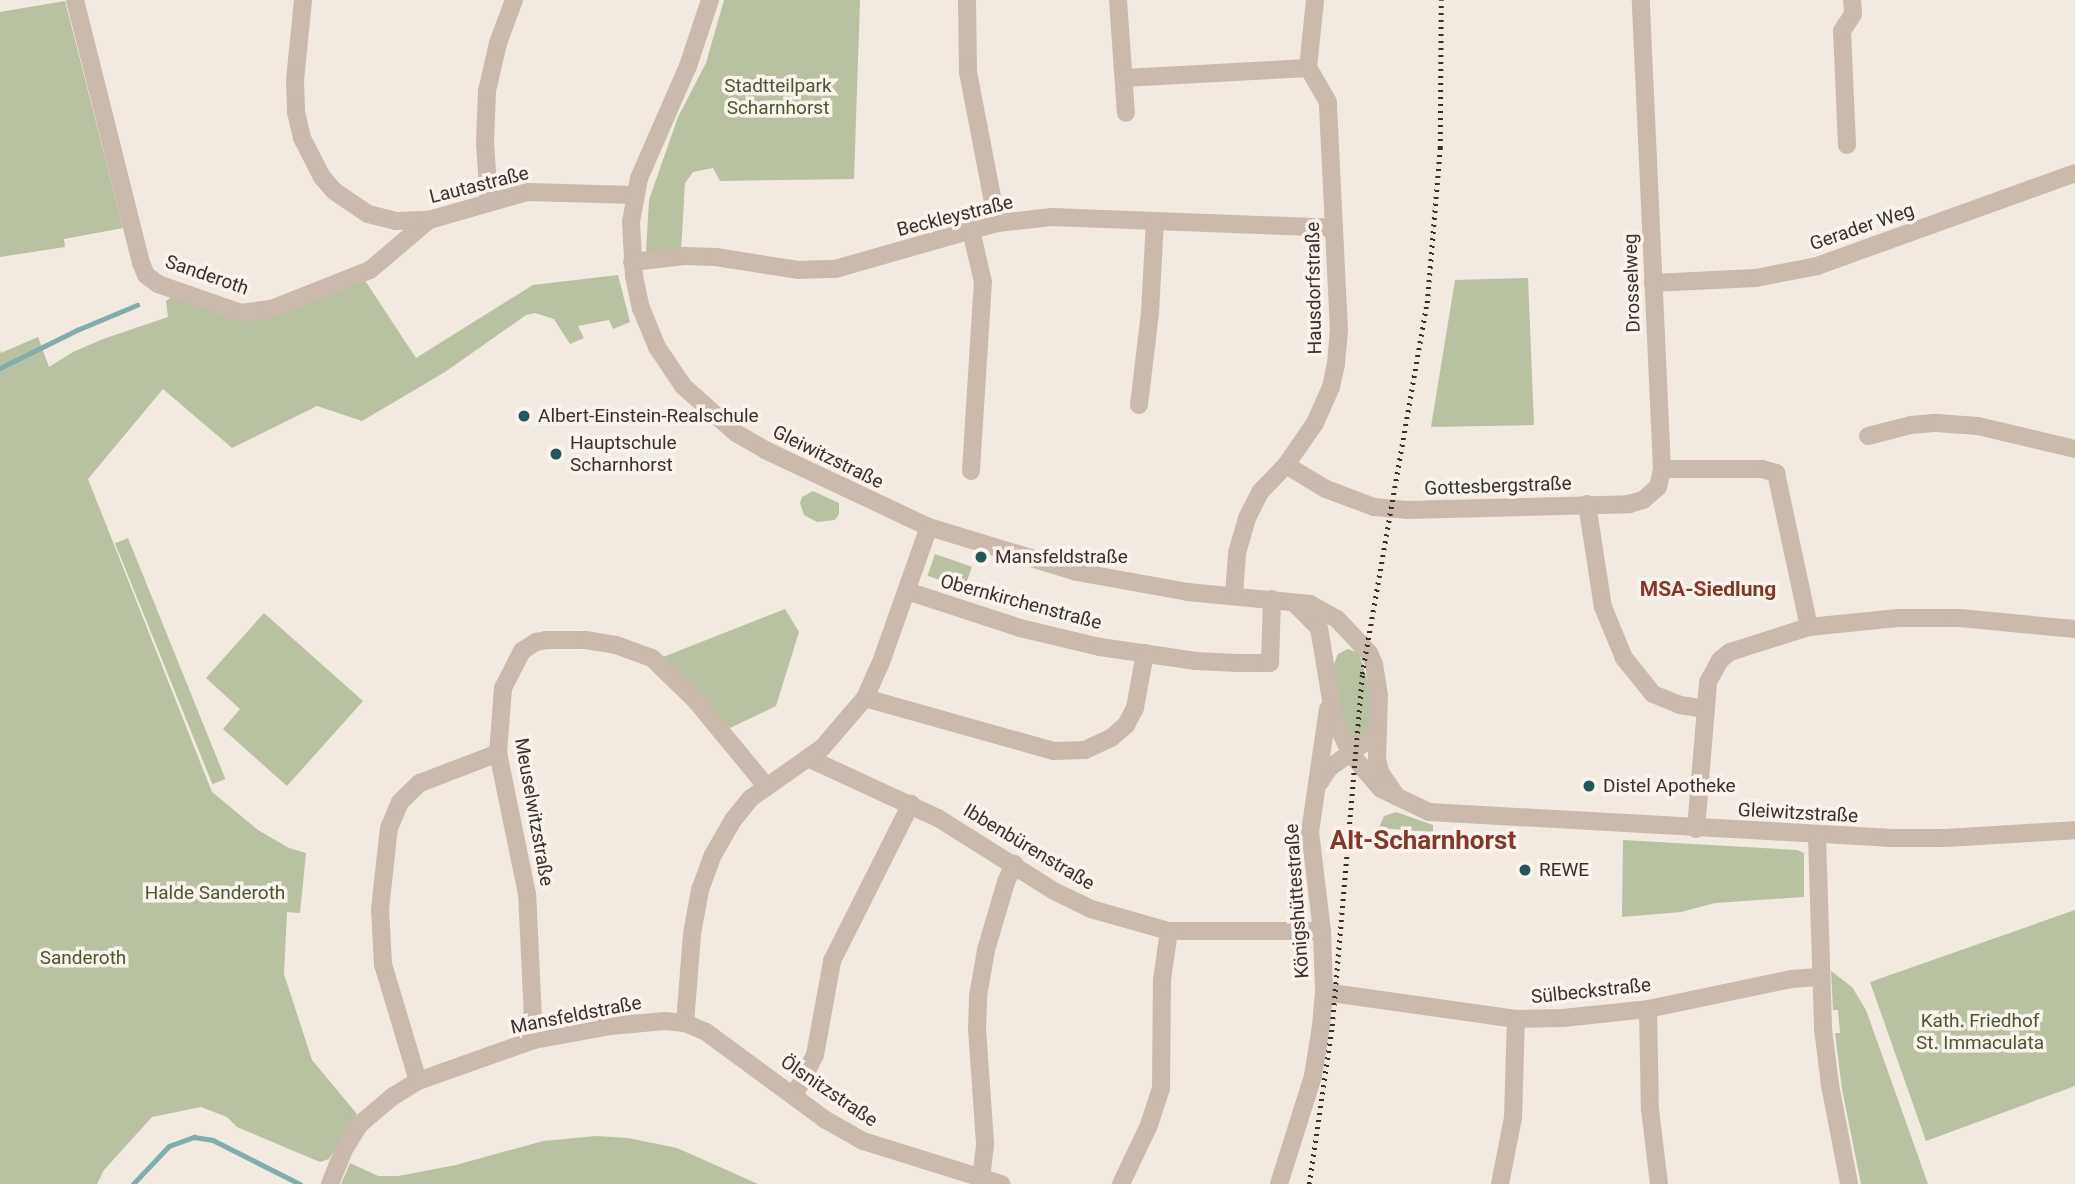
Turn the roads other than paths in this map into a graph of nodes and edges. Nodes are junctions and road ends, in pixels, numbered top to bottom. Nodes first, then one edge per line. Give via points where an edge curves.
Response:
1 (75, 0) edge
2 (303, 0) edge
3 (514, 0) edge
4 (710, 0) edge
5 (967, 0) edge
6 (1118, 0) edge
7 (1315, 0) edge
8 (1641, 0) edge
9 (1852, 0) edge
10 (1308, 68) junction
11 (1124, 78) junction
12 (1126, 113) dead end
13 (1847, 145) dead end
14 (2075, 173) edge
15 (634, 195) junction
16 (489, 201) junction
17 (429, 220) junction
18 (1154, 222) junction
19 (997, 223) junction
20 (1334, 228) junction
21 (971, 230) junction
22 (632, 262) junction
23 (1653, 283) junction
24 (1139, 405) dead end
25 (1868, 436) dead end
26 (2075, 450) edge
27 (1286, 465) junction
28 (1662, 469) junction
29 (971, 471) dead end
30 (1587, 504) junction
31 (929, 527) junction
32 (907, 591) junction
33 (1234, 596) junction
34 (1272, 598) junction
35 (1292, 602) junction
36 (1809, 627) junction
37 (2075, 629) edge
38 (1355, 637) junction
39 (1145, 653) junction
40 (1326, 658) junction
41 (1329, 694) junction
42 (865, 698) junction
43 (1703, 709) junction
44 (1377, 734) junction
45 (498, 753) junction
46 (1351, 754) junction
47 (808, 758) junction
48 (766, 786) junction
49 (1317, 788) junction
50 (1397, 797) junction
51 (911, 804) junction
52 (1696, 829) junction
53 (2075, 830) edge
54 (1817, 836) junction
55 (1014, 864) junction
56 (1168, 931) junction
57 (1322, 931) junction
58 (1819, 977) junction
59 (1324, 992) junction
60 (1648, 1009) junction
61 (1516, 1019) junction
62 (685, 1023) junction
63 (534, 1040) junction
64 (418, 1081) junction
65 (795, 1094) junction
66 (981, 1178) junction
67 (330, 1182) edge
68 (1000, 1184) edge
69 (1121, 1184) edge
70 (1279, 1184) edge
71 (1500, 1184) edge
72 (1659, 1184) edge
73 (1849, 1184) edge

1 - 17 street, Sanderoth via 141,263 146,275 158,284 241,313 271,309 370,271
2 - 17 street, Lautastraße via 296,112 302,138 322,177 368,214
3 - 16 street via 487,91
4 - 15 street, Gleiwitzstraße
5 - 19 street via 968,72
6 - 11 street
7 - 10 street
8 - 23 street, Drosselweg
9 - 13 street via 1853,14 1842,31
10 - 11 street
10 - 20 street, Hausdorfstraße via 1328,102
11 - 12 street
14 - 23 street, Gerader Weg via 1817,265 1756,278
15 - 16 street, Lautastraße via 541,191
15 - 22 street, Gleiwitzstraße
16 - 17 street, Lautastraße
18 - 19 street, Beckleystraße via 1052,217
18 - 20 street, Beckleystraße
18 - 24 street
19 - 21 street, Beckleystraße
20 - 27 street, Hausdorfstraße via 1336,364 1321,410
21 - 22 street, Beckleystraße via 835,269 797,270 716,257
21 - 29 street via 983,282
22 - 31 street, Gleiwitzstraße via 641,308 657,347 683,386 710,413 736,433 800,468
23 - 28 street, Drosselweg
25 - 26 street via 1911,425 1957,424
27 - 30 street, Gottesbergstraße via 1326,489 1374,507
27 - 33 street, Hausdorfstraße via 1261,491 1247,518 1237,553
28 - 30 street via 1658,487 1643,500
28 - 36 street via 1762,469 1776,473
30 - 43 street, Gottesbergstraße via 1603,607 1623,658 1653,695
31 - 32 street
31 - 33 street, Gleiwitzstraße via 1077,572
32 - 39 street, Obernkirchenstraße via 1020,628
32 - 42 street
33 - 34 street, Gleiwitzstraße
34 - 35 street, Gleiwitzstraße
34 - 39 street, Obernkirchenstraße via 1270,663 1201,662
35 - 38 street, Gleiwitzstraße via 1310,604 1338,619
35 - 40 street, Gleiwitzstraße via 1319,628
36 - 37 street via 1898,618 1960,618
36 - 43 street via 1742,646 1720,660 1708,682
38 - 40 street via 1331,649
38 - 44 street, Gleiwitzstraße via 1368,653 1378,680
39 - 42 street via 1135,708 1126,725 1085,750 1054,751
40 - 41 street, Gleiwitzstraße
41 - 46 street, Gleiwitzstraße via 1342,740
41 - 49 street, Königshüttestraße
42 - 47 street via 835,737
43 - 52 street
44 - 46 street
44 - 50 street, Gleiwitzstraße via 1380,772
45 - 48 street, Meuselwitzstraße via 503,688 522,651 536,642 585,640 616,645 661,665
45 - 63 street, Meuselwitzstraße via 527,894
45 - 64 street via 420,783 400,802 389,828 380,909 383,964
46 - 49 street via 1329,768
46 - 50 street, Gleiwitzstraße via 1381,789
47 - 48 street
47 - 51 street, Ibbenbürenstraße
48 - 62 street via 733,820 706,870 688,960
49 - 57 street, Königshüttestraße via 1310,832
50 - 52 street, Gleiwitzstraße via 1443,814
51 - 55 street, Ibbenbürenstraße
51 - 65 street via 832,961 815,1055
52 - 54 street, Gleiwitzstraße
53 - 54 street, Gleiwitzstraße via 1946,838
54 - 58 street
55 - 56 street, Ibbenbürenstraße via 1083,905
55 - 66 street via 989,939 978,996 976,1029 985,1143
56 - 57 street, Ibbenbürenstraße
56 - 69 street via 1162,980 1161,1089
57 - 59 street, Königshüttestraße
58 - 60 street, Sülbeckstraße
58 - 73 street via 1830,1085
59 - 61 street, Sülbeckstraße
59 - 70 street, Königshüttestraße via 1312,1076
60 - 61 street, Sülbeckstraße
60 - 72 street via 1650,1109
61 - 71 street via 1513,1118
62 - 63 street, Mansfeldstraße via 636,1023
62 - 65 street, Ölsnitzstraße via 706,1032
63 - 64 street, Mansfeldstraße
64 - 67 street, Mansfeldstraße via 359,1125
65 - 66 street, Ölsnitzstraße via 826,1119 881,1149
66 - 68 street, Ölsnitzstraße

